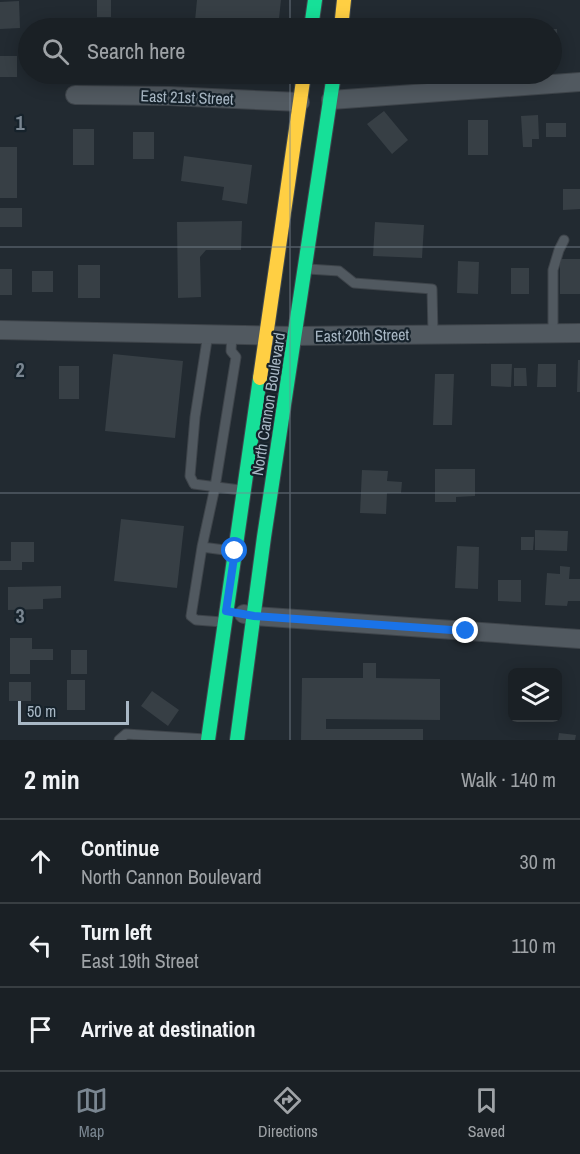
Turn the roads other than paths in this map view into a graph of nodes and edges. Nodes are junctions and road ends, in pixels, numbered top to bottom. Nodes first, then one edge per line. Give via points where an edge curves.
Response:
1 (315, 0) edge
2 (345, 0) edge
3 (312, 18) edge
4 (342, 18) edge
5 (580, 82) edge
6 (562, 83) edge
7 (303, 84) edge
8 (333, 84) edge
9 (552, 84) edge
10 (75, 95) dead end
11 (331, 100) junction
12 (300, 102) junction
13 (564, 240) dead end
14 (305, 269) junction
15 (0, 330) edge
16 (553, 333) junction
17 (580, 333) edge
18 (208, 334) junction
19 (433, 334) junction
20 (232, 335) junction
21 (267, 335) junction
22 (295, 336) junction
23 (246, 384) junction
24 (238, 431) junction
25 (215, 487) junction
26 (244, 490) junction
27 (202, 547) junction
28 (235, 551) junction
29 (254, 616) junction
30 (225, 617) junction
31 (580, 639) edge
32 (119, 740) edge
33 (208, 740) edge
34 (237, 740) edge

1 - 3 main road
2 - 4 main road
5 - 6 street
7 - 12 main road, North Cannon Boulevard
8 - 11 main road, North Cannon Boulevard
9 - 11 street
10 - 12 street, East 21st Street
11 - 14 main road, North Cannon Boulevard
12 - 21 main road, North Cannon Boulevard
13 - 16 lane via 553,270
14 - 19 lane via 339,271 354,283 432,289
14 - 22 main road, North Cannon Boulevard
15 - 18 street, East 20th Street
16 - 17 street, East 20th Street
16 - 19 street, East 20th Street
18 - 20 street, East 20th Street
18 - 25 lane via 190,476 194,484
19 - 22 street, East 20th Street
20 - 21 street, East 20th Street
20 - 23 lane via 231,351
21 - 22 street, East 20th Street
21 - 23 main road, North Cannon Boulevard
22 - 29 main road, North Cannon Boulevard
23 - 24 main road, North Cannon Boulevard
23 - 24 lane
24 - 25 lane
24 - 26 main road, North Cannon Boulevard
25 - 26 lane
25 - 27 lane
26 - 28 main road, North Cannon Boulevard
27 - 28 lane
27 - 30 lane via 192,616 196,620
28 - 30 main road, North Cannon Boulevard
29 - 30 street
29 - 31 street
29 - 34 main road, North Cannon Boulevard
30 - 33 main road, North Cannon Boulevard
32 - 33 lane via 126,734 142,734

